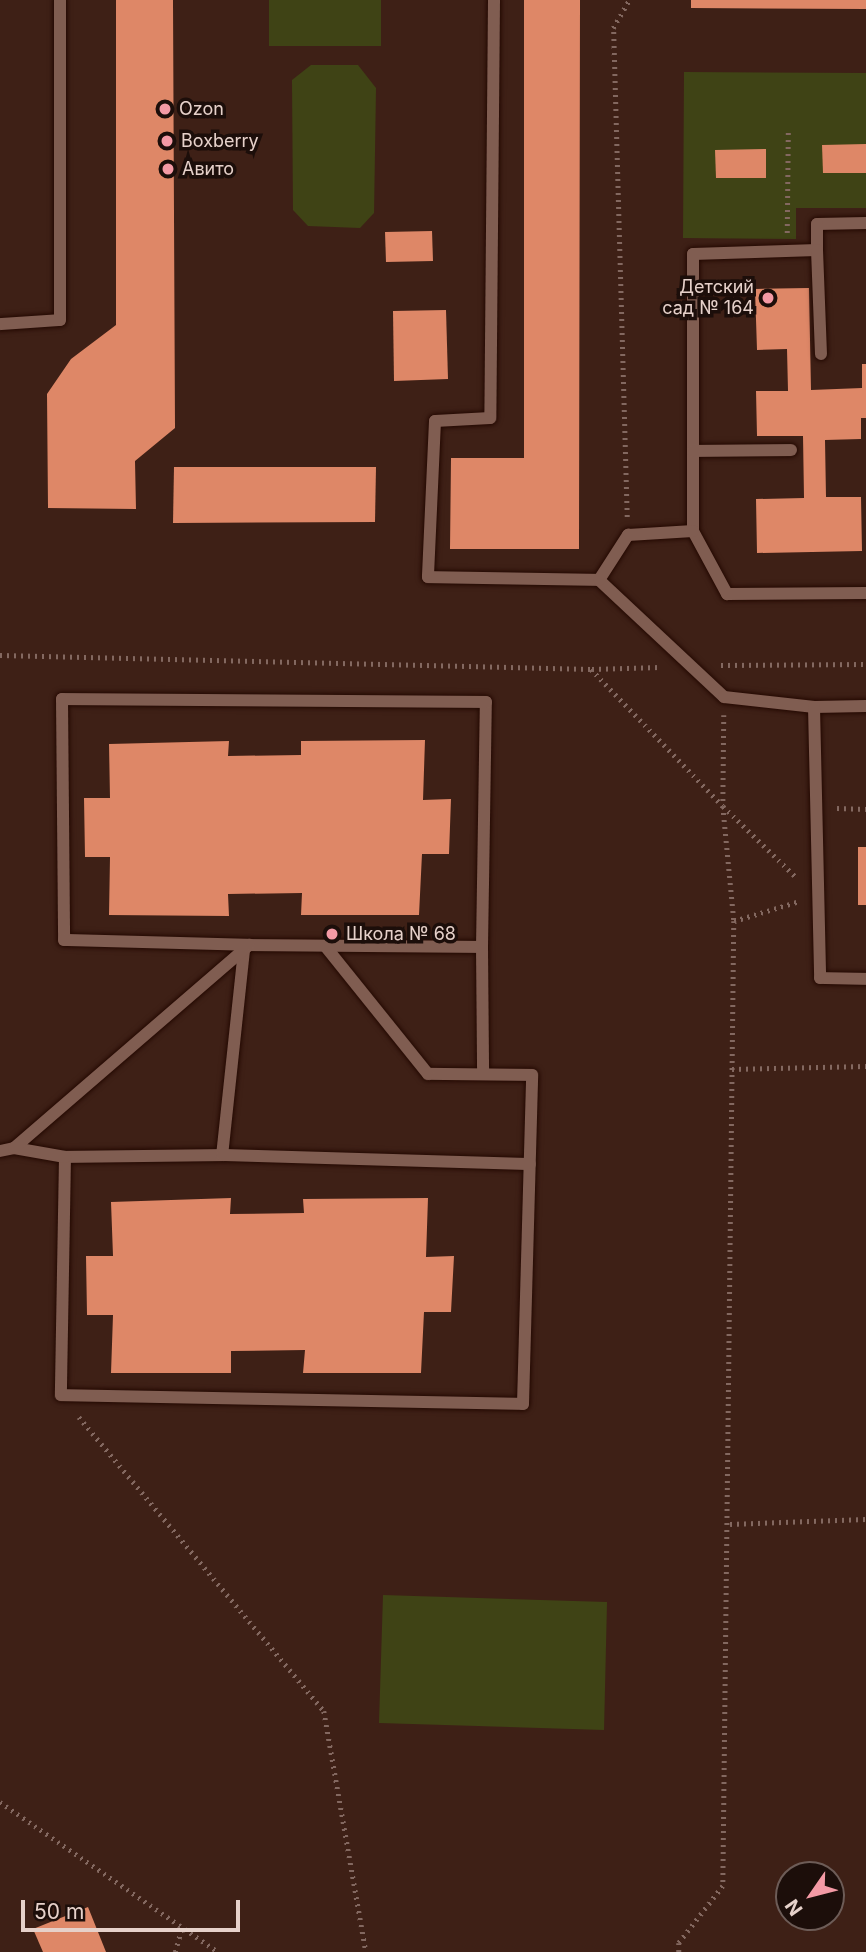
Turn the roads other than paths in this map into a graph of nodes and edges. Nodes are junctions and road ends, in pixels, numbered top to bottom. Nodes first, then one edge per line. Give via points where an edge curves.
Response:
1 (60, 0) edge
2 (494, 0) edge
3 (866, 223) edge
4 (817, 250) junction
5 (0, 324) edge
6 (821, 354) dead end
7 (791, 450) dead end
8 (693, 451) junction
9 (693, 531) junction
10 (599, 580) junction
11 (866, 593) edge
12 (866, 706) edge
13 (814, 707) junction
14 (325, 946) junction
15 (246, 947) junction
16 (482, 947) junction
17 (866, 979) edge
18 (483, 1074) junction
19 (13, 1148) junction
20 (0, 1151) edge
21 (222, 1155) junction
22 (65, 1157) junction
23 (530, 1164) junction

1 - 5 lane via 60,320
2 - 10 lane via 490,418 435,421 428,577
3 - 4 lane via 817,224
4 - 6 lane
4 - 8 lane via 693,254
7 - 8 lane
8 - 9 lane
9 - 10 lane via 628,535
9 - 11 lane via 727,594
10 - 13 lane via 724,697
12 - 13 lane
13 - 17 lane via 820,978
14 - 15 lane
14 - 16 lane
14 - 18 lane via 428,1074
15 - 16 lane via 64,940 62,699 486,702
15 - 19 lane
15 - 21 lane
16 - 18 lane
18 - 23 lane via 532,1076
19 - 20 lane
19 - 22 lane
21 - 22 lane
21 - 23 lane
22 - 23 lane via 61,1395 523,1404

